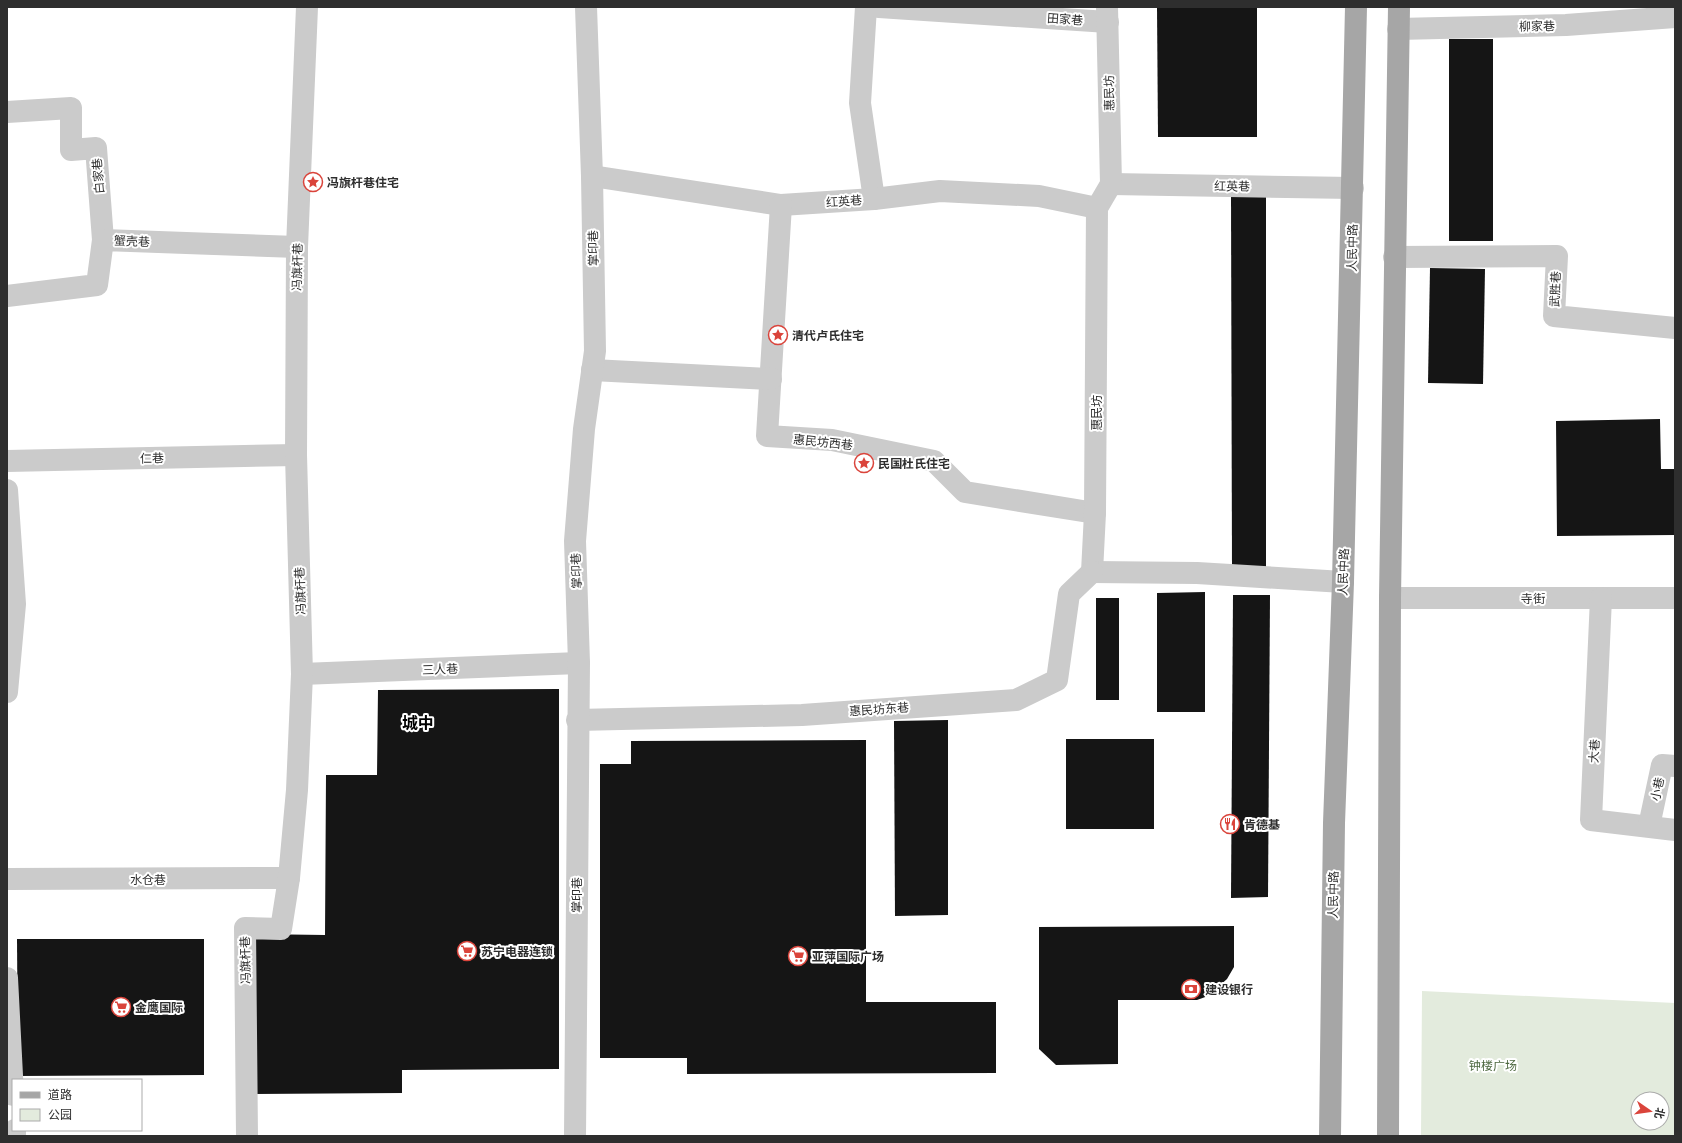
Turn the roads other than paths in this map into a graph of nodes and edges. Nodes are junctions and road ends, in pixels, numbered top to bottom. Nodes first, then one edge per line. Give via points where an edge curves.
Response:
1 (307, 7) edge
2 (586, 7) edge
3 (866, 7) edge
4 (879, 7) edge
5 (1356, 7) edge
6 (1398, 7) edge
7 (1108, 14) edge
8 (1675, 17) edge
9 (1398, 29) junction
10 (7, 112) edge
11 (592, 176) junction
12 (1111, 184) junction
13 (1353, 188) junction
14 (874, 199) junction
15 (781, 205) junction
16 (1097, 208) junction
17 (103, 240) junction
18 (297, 247) junction
19 (1394, 257) junction
20 (7, 296) edge
21 (1675, 328) edge
22 (592, 370) junction
23 (771, 379) junction
24 (296, 454) junction
25 (7, 461) edge
26 (7, 496) edge
27 (1095, 513) junction
28 (1092, 572) junction
29 (1343, 582) junction
30 (1390, 598) junction
31 (1601, 598) junction
32 (1675, 598) edge
33 (11, 604) edge
34 (579, 664) junction
35 (302, 674) junction
36 (7, 692) edge
37 (577, 720) junction
38 (1675, 766) edge
39 (1649, 826) junction
40 (1675, 830) edge
41 (289, 878) junction
42 (7, 879) edge
43 (7, 978) edge
44 (12, 1079) edge
45 (247, 1136) edge
46 (575, 1136) edge
47 (1330, 1136) edge
48 (1388, 1136) edge

1 - 18 lane, 冯旗杆巷
2 - 11 lane, 掌印巷
3 - 14 lane via 860,103
4 - 7 lane, 田家巷
5 - 13 main road, 人民中路
6 - 9 main road
7 - 12 lane, 惠民坊
8 - 9 lane, 柳家巷 via 1566,25
9 - 19 main road
10 - 17 lane, 白家巷 via 71,108 71,150 96,148
11 - 15 lane, 红英巷
11 - 22 lane, 掌印巷 via 595,351
12 - 13 lane, 红英巷
12 - 16 lane, 惠民坊
13 - 29 main road, 人民中路
14 - 15 lane, 红英巷
14 - 16 lane, 红英巷 via 940,191 1039,196
15 - 23 lane, 惠民坊西巷
16 - 27 lane, 惠民坊
17 - 18 lane, 蟹壳巷
17 - 20 lane, 蟹壳巷 via 97,285
18 - 24 lane, 冯旗杆巷
19 - 21 lane, 武胜巷 via 1557,256 1554,316
19 - 30 main road
22 - 23 lane
22 - 34 lane, 掌印巷 via 584,429 575,541
23 - 27 lane, 惠民坊西巷 via 767,436 832,440 934,461 965,492
24 - 25 lane, 仁巷
24 - 35 lane, 冯旗杆巷
26 - 33 lane
27 - 28 lane, 惠民坊
28 - 29 lane via 1197,573
28 - 37 lane, 惠民坊东巷 via 1069,594 1057,680 1016,700 802,715
29 - 47 main road, 人民中路 via 1334,823
30 - 31 lane, 寺街
30 - 48 main road
31 - 32 lane, 寺街
31 - 39 lane, 大巷 via 1591,820
33 - 36 lane
34 - 35 lane, 三人巷
34 - 37 lane, 掌印巷
35 - 41 lane, 冯旗杆巷 via 297,790
37 - 46 lane, 掌印巷
38 - 39 lane, 小巷 via 1662,765
39 - 40 lane, 大巷
41 - 42 lane, 水仓巷
41 - 45 lane, 冯旗杆巷 via 281,930 245,928
43 - 44 lane

